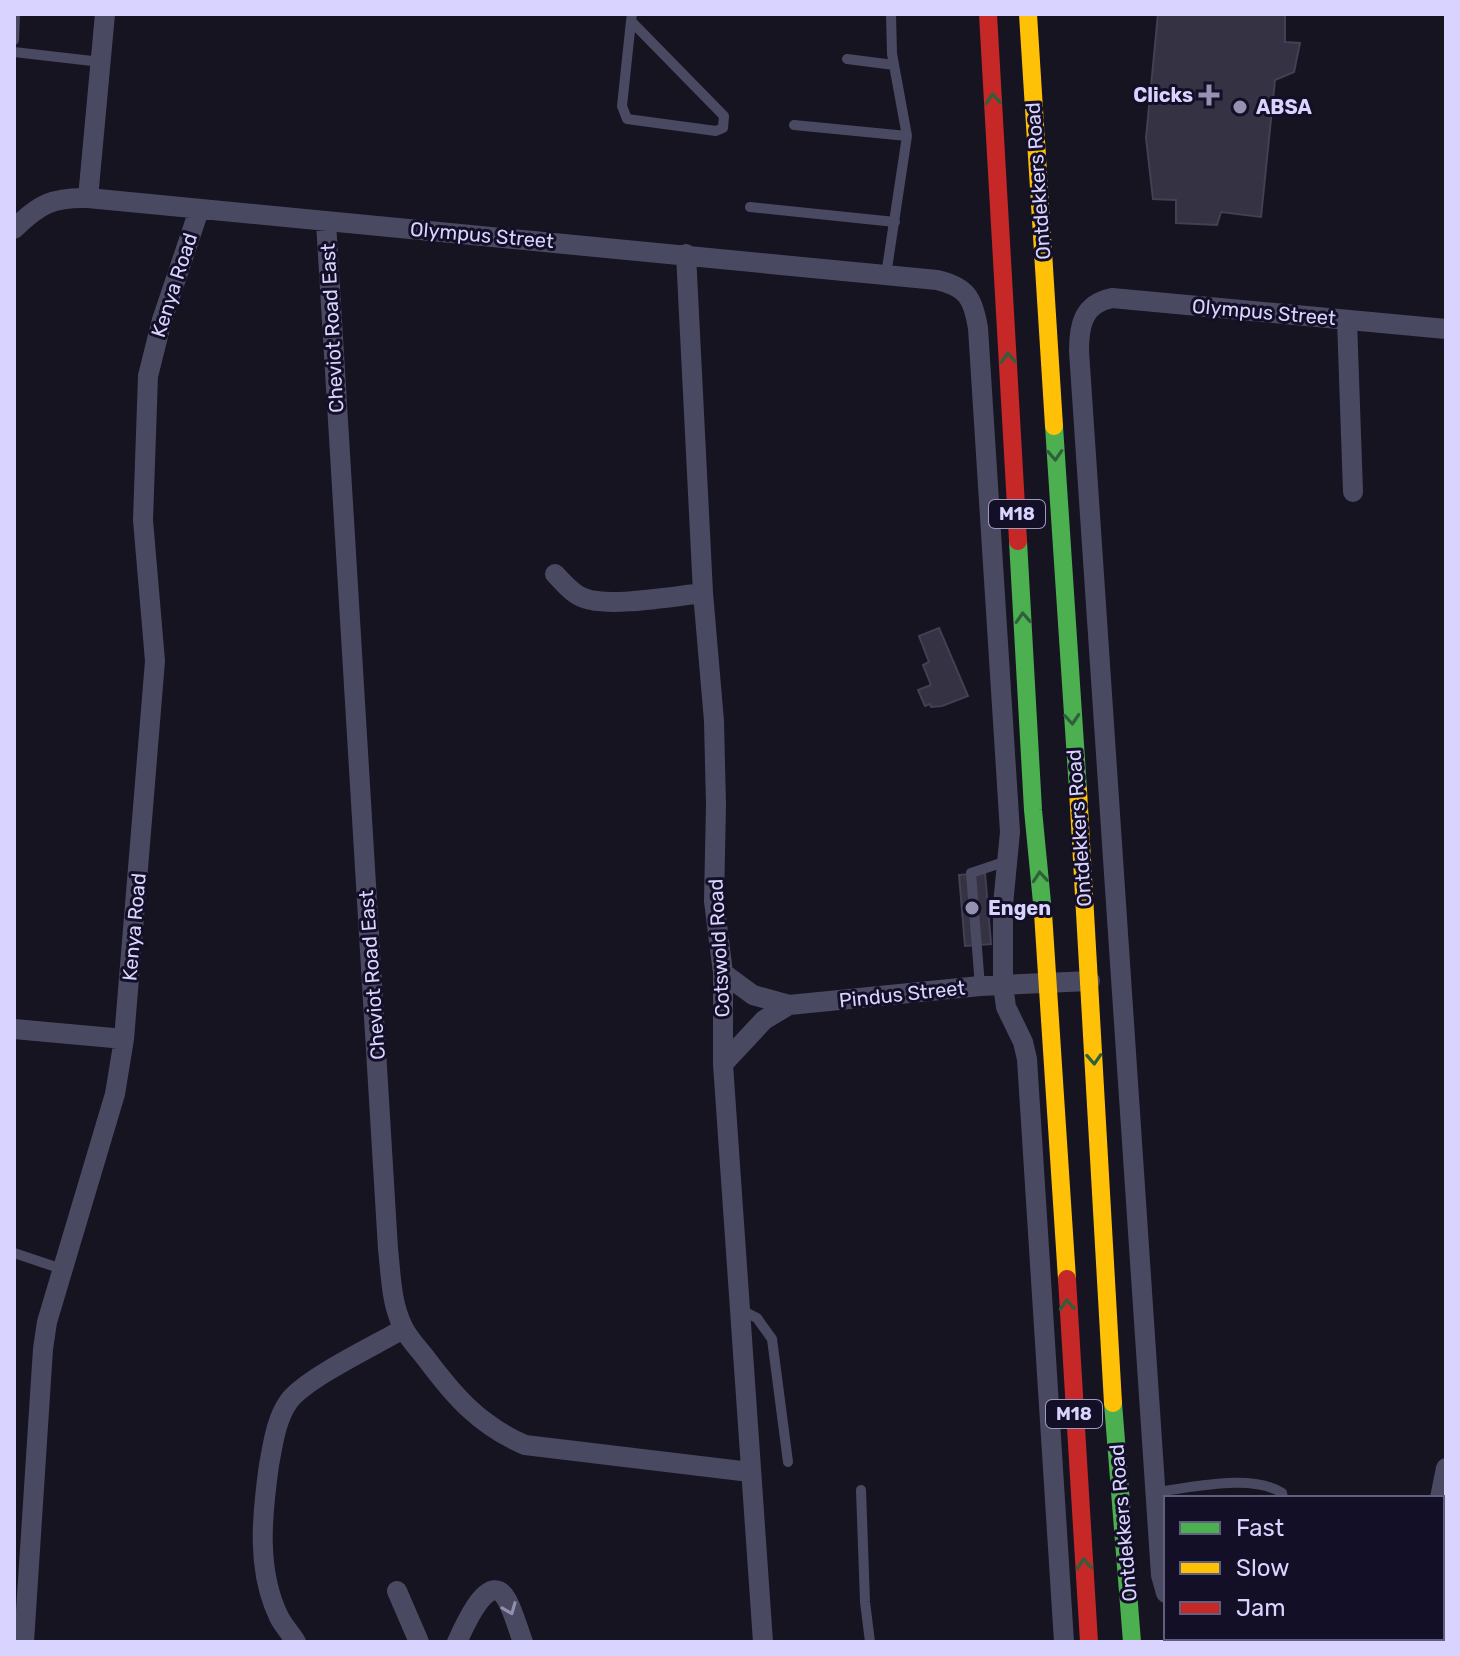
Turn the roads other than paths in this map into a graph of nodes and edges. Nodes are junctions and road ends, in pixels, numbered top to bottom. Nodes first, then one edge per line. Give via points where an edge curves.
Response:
1 (15, 14) edge
2 (105, 14) edge
3 (988, 14) edge
4 (1028, 14) edge
5 (890, 15) edge
6 (631, 18) edge
7 (14, 40) edge
8 (14, 52) edge
9 (847, 59) dead end
10 (101, 62) junction
11 (894, 65) junction
12 (794, 125) dead end
13 (907, 136) junction
14 (88, 198) junction
15 (750, 207) dead end
16 (199, 210) junction
17 (326, 222) junction
18 (895, 222) junction
19 (14, 229) edge
20 (686, 254) junction
21 (886, 275) junction
22 (1086, 312) joint
23 (1347, 320) junction
24 (1446, 329) edge
25 (1353, 492) dead end
26 (555, 574) dead end
27 (703, 593) junction
28 (1007, 861) junction
29 (723, 973) junction
30 (1090, 981) junction
31 (1049, 983) junction
32 (1003, 985) junction
33 (980, 986) junction
34 (789, 1005) junction
35 (14, 1029) edge
36 (124, 1039) junction
37 (723, 1064) junction
38 (14, 1253) edge
39 (62, 1269) junction
40 (739, 1309) junction
41 (403, 1329) junction
42 (788, 1462) dead end
43 (1446, 1468) edge
44 (750, 1472) junction
45 (861, 1490) dead end
46 (1156, 1492) junction
47 (1283, 1496) edge
48 (1440, 1496) edge
49 (1164, 1586) edge
50 (397, 1591) dead end
51 (24, 1642) edge
52 (296, 1642) edge
53 (419, 1642) edge
54 (457, 1642) edge
55 (523, 1642) edge
56 (763, 1642) edge
57 (870, 1642) edge
58 (1064, 1642) edge
59 (1089, 1642) edge
60 (1132, 1642) edge

1 - 7 lane
2 - 10 street
31 -> 3 main road, Ontdekkers Road / M18 via 1033,810
4 -> 30 main road, Ontdekkers Road / M18
5 - 11 lane
6 - 6 lane via 724,116 723,128 627,119 622,106
8 - 10 lane
9 - 11 lane
10 - 14 street
11 - 13 lane
12 - 13 lane
13 - 18 lane
14 - 16 street, Olympus Street
14 - 19 street, Olympus Street via 53,200
15 - 18 lane
16 - 17 street, Olympus Street
16 - 36 street, Kenya Road via 148,376 143,520 155,661
17 - 20 street, Olympus Street
17 - 41 street, Cheviot Road East via 388,1249
18 - 21 lane
20 - 21 street, Olympus Street
20 - 27 street, Cotswold Road
21 - 28 street, Olympus Street via 959,287 973,304 978,328 1010,832
22 - 23 street, Olympus Street via 1112,298
22 - 46 street, Ontdekkers Road via 1079,351
23 - 24 street, Olympus Street
23 - 25 street
26 - 27 street via 587,600
27 - 29 street, Cotswold Road via 714,721 714,901
28 - 32 street
28 - 33 lane via 971,873
29 - 34 street, Pindus Street via 753,995
29 - 37 street, Cotswold Road
30 - 31 street, Pindus Street
30 -> 60 main road, Ontdekkers Road / M18
31 - 32 street, Pindus Street
59 -> 31 main road, Ontdekkers Road / M18
32 - 33 street, Pindus Street
32 - 58 street via 1027,1059
33 - 34 street, Pindus Street
34 - 37 street via 764,1020
35 - 36 street
36 - 39 street, Kenya Road via 115,1094
37 - 40 street, Cotswold Road
38 - 39 lane
39 - 51 street, Kenya Road via 43,1349
40 - 42 lane via 757,1318 772,1339
40 - 44 street, Cotswold Road
41 - 44 street, Cheviot Road East via 468,1409 498,1433 525,1445
41 - 52 street via 309,1383 290,1400 280,1419 262,1525 265,1570 279,1616
43 - 48 street
44 - 56 street, Cotswold Road
45 - 57 lane
46 - 47 lane via 1225,1483 1276,1489
46 - 49 street, Ontdekkers Road
50 - 53 street
54 -> 55 street via 476,1603 497,1591 506,1597

